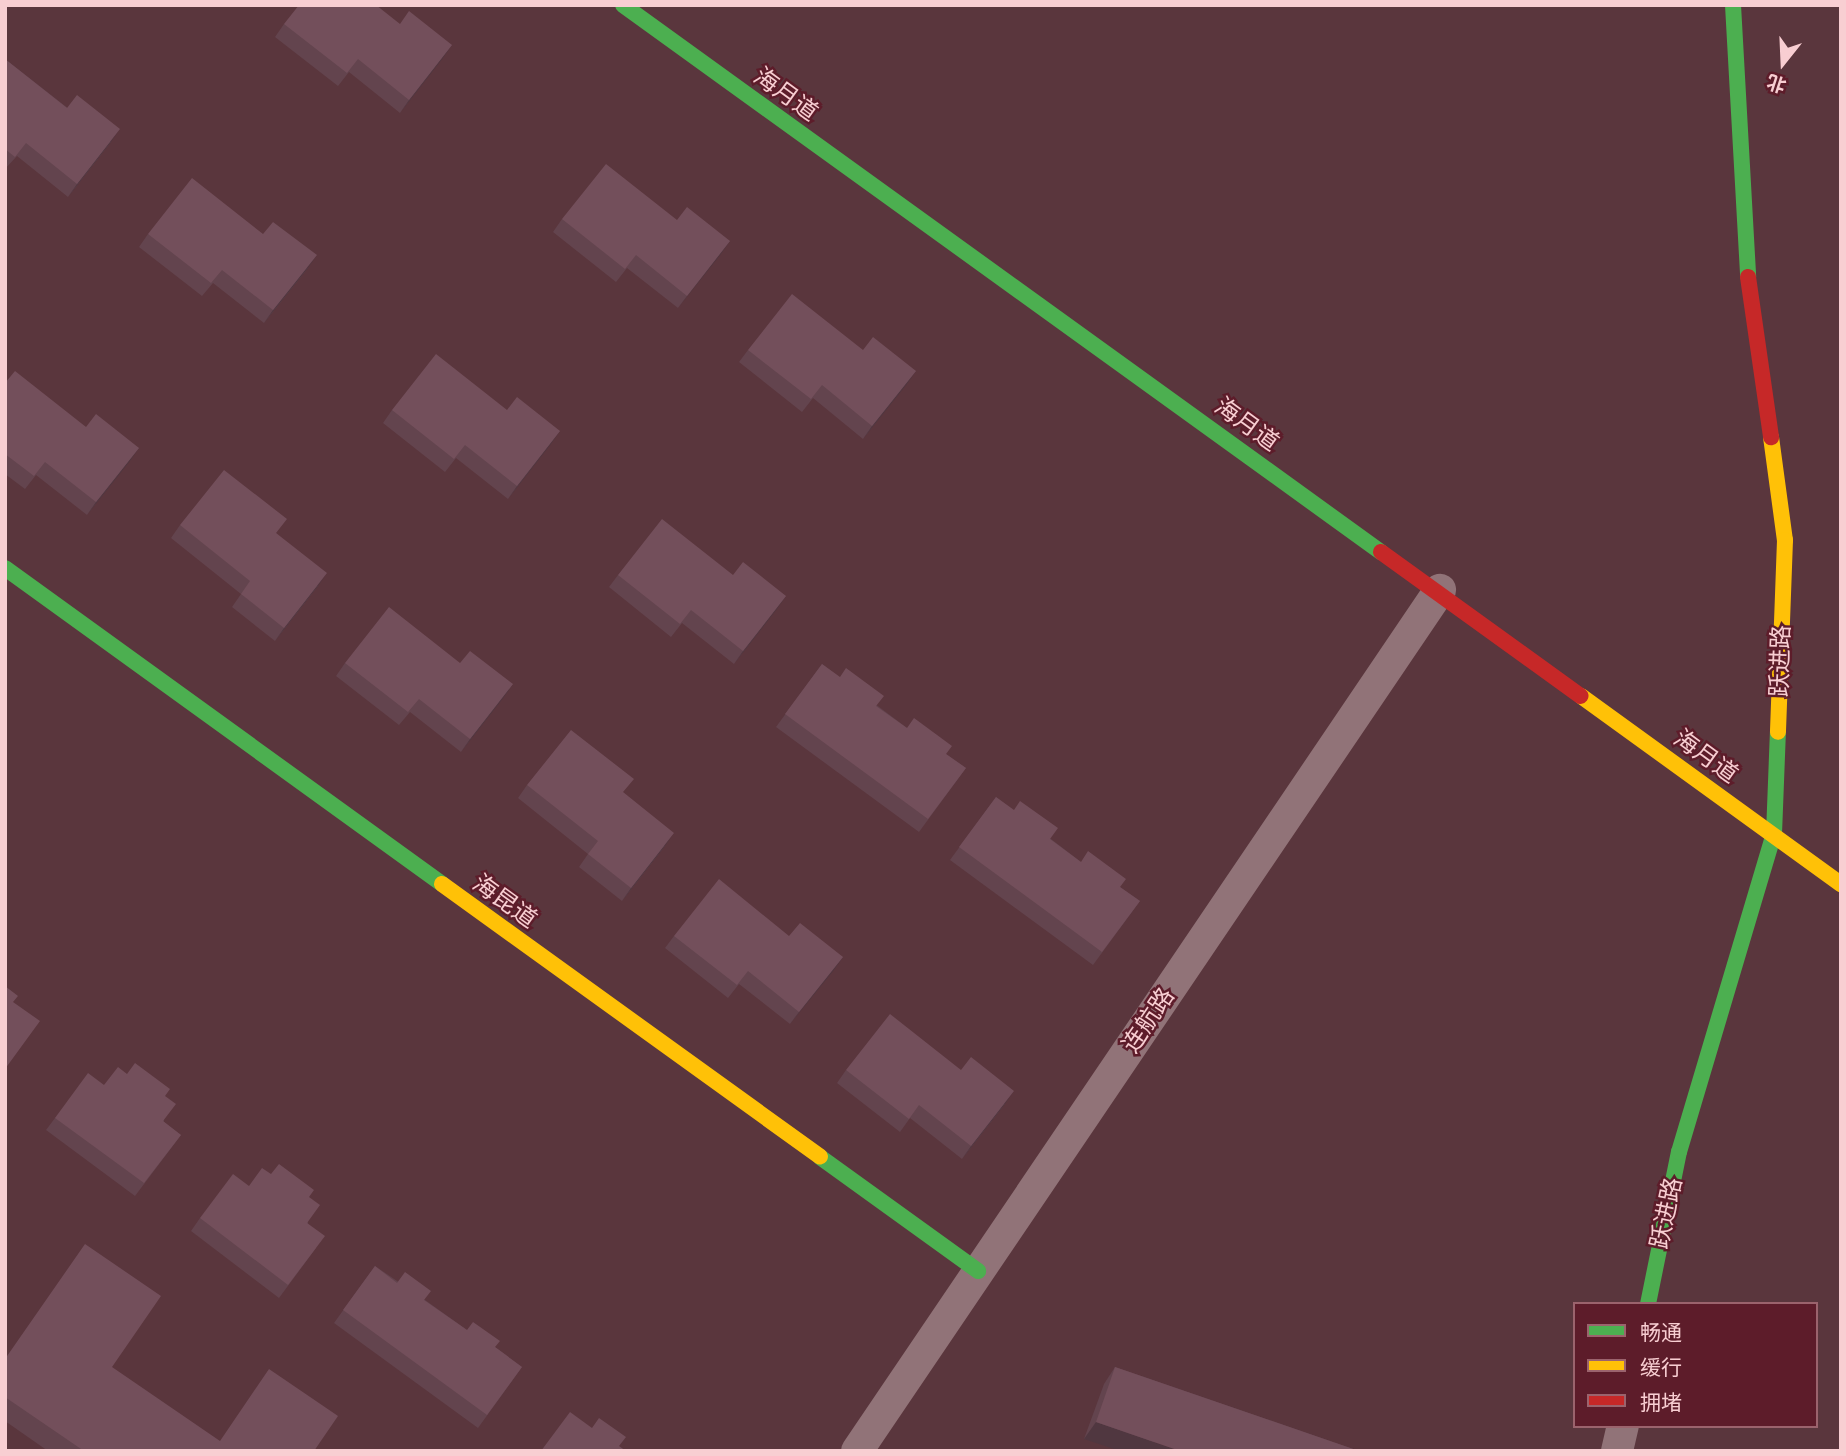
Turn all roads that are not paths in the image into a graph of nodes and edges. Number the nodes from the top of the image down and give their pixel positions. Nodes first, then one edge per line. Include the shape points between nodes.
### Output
1 (623, 5) edge
2 (1733, 5) edge
3 (5, 568) edge
4 (1440, 590) junction
5 (1774, 834) junction
6 (1841, 884) edge
7 (978, 1271) junction
8 (1648, 1302) edge
9 (1622, 1428) edge
10 (857, 1451) edge
11 (1618, 1451) edge

1 - 4 street, 海月道
2 - 5 street, 跃进路 via 1745,253 1785,540
3 - 7 street, 海昆道
4 - 5 street, 海月道
4 - 7 street, 连航路
5 - 6 street, 海月道
5 - 8 street, 跃进路 via 1679,1152
7 - 10 street, 连航路
9 - 11 street

